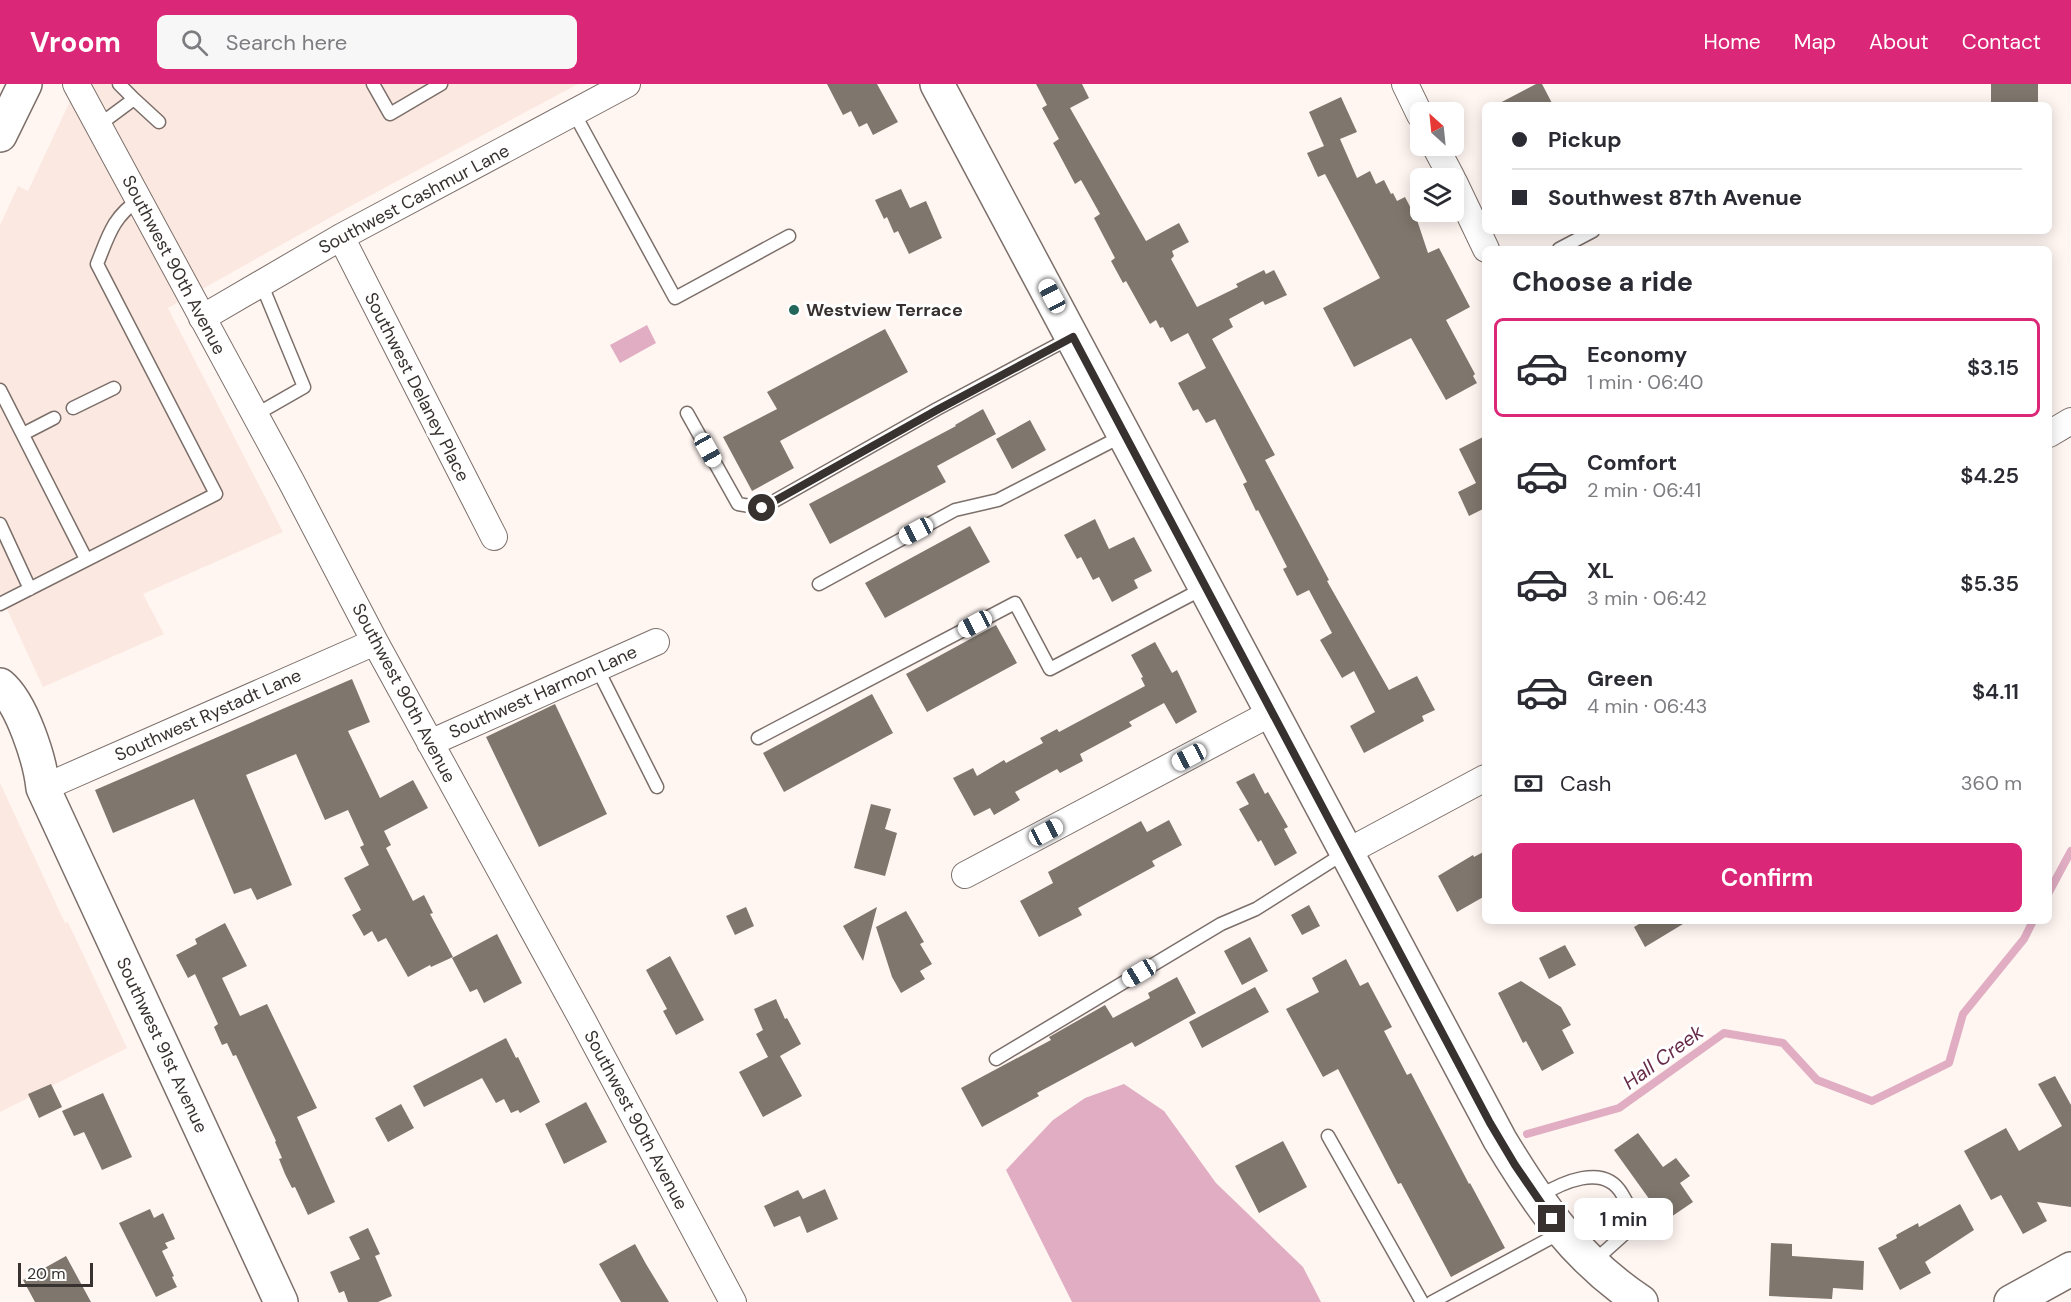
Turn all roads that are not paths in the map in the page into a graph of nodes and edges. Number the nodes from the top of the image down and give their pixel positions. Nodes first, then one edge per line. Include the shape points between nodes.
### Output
1 (25, 84) edge
2 (76, 84) edge
3 (119, 84) edge
4 (373, 84) edge
5 (441, 84) edge
6 (627, 84) edge
7 (937, 84) edge
8 (1405, 84) edge
9 (134, 99) junction
10 (1414, 102) edge
11 (574, 113) junction
12 (159, 122) dead end
13 (99, 124) junction
14 (0, 135) edge
15 (139, 200) junction
16 (1464, 203) edge
17 (1587, 234) edge
18 (789, 236) dead end
19 (341, 237) junction
20 (1485, 246) edge
21 (1565, 246) edge
22 (261, 283) junction
23 (202, 318) junction
24 (1073, 337) junction
25 (114, 387) dead end
26 (0, 390) edge
27 (73, 408) dead end
28 (687, 413) dead end
29 (255, 415) junction
30 (54, 418) dead end
31 (2071, 421) edge
32 (2052, 432) edge
33 (23, 434) junction
34 (1125, 434) junction
35 (0, 524) edge
36 (494, 537) dead end
37 (86, 559) junction
38 (819, 584) dead end
39 (1206, 587) junction
40 (30, 589) junction
41 (0, 604) edge
42 (375, 642) junction
43 (656, 642) dead end
44 (597, 668) junction
45 (0, 685) edge
46 (1273, 712) junction
47 (0, 720) edge
48 (759, 738) dead end
49 (430, 743) junction
50 (1482, 779) edge
51 (657, 787) dead end
52 (43, 788) junction
53 (1347, 852) junction
54 (965, 875) dead end
55 (996, 1059) dead end
56 (1328, 1136) dead end
57 (1537, 1198) junction
58 (1562, 1232) junction
59 (1591, 1264) junction
60 (2069, 1274) edge
61 (281, 1302) edge
62 (733, 1302) edge
63 (1422, 1302) edge
64 (1432, 1302) edge
65 (1641, 1302) edge
66 (2011, 1302) edge

1 - 14 street
2 - 13 street, Southwest 90th Avenue
3 - 9 lane
4 - 5 lane via 390,114
6 - 11 street, Southwest Cashmur Lane
7 - 24 street
8 - 10 street
9 - 12 lane
9 - 13 lane
11 - 18 lane via 675,298
11 - 19 street, Southwest Cashmur Lane
13 - 15 street, Southwest 90th Avenue
15 - 23 street, Southwest 90th Avenue
15 - 37 lane via 127,207 112,225 97,264 216,494
16 - 20 street
17 - 21 lane
19 - 22 street, Southwest Cashmur Lane
19 - 36 street, Southwest Delaney Place
22 - 23 street, Southwest Cashmur Lane
22 - 29 lane via 304,387
23 - 29 street, Southwest 90th Avenue
24 - 28 lane via 762,508 738,504
24 - 34 street
25 - 27 lane
26 - 33 lane
29 - 42 street, Southwest 90th Avenue
30 - 33 lane
31 - 32 street
33 - 37 lane
34 - 38 lane via 998,500 955,510
34 - 39 street
35 - 40 lane
37 - 40 lane
39 - 46 street
39 - 48 lane via 1050,669 1015,603
40 - 41 lane
42 - 49 street, Southwest 90th Avenue
42 - 52 street, Southwest Rystadt Lane
43 - 44 street, Southwest Harmon Lane
44 - 49 street, Southwest Harmon Lane
44 - 51 lane
45 - 52 street, Southwest 91st Avenue via 6,689 25,726 41,767
46 - 53 street
46 - 54 street
47 - 52 street, Southwest 91st Avenue via 28,773
49 - 62 street, Southwest 90th Avenue
50 - 53 street
52 - 61 street, Southwest 91st Avenue
53 - 55 lane
53 - 57 street via 1500,1140
56 - 63 lane
57 - 58 street
57 - 59 lane via 1577,1179 1603,1178 1619,1189 1632,1211 1630,1229
58 - 59 street
58 - 64 lane
59 - 65 street
60 - 66 street

